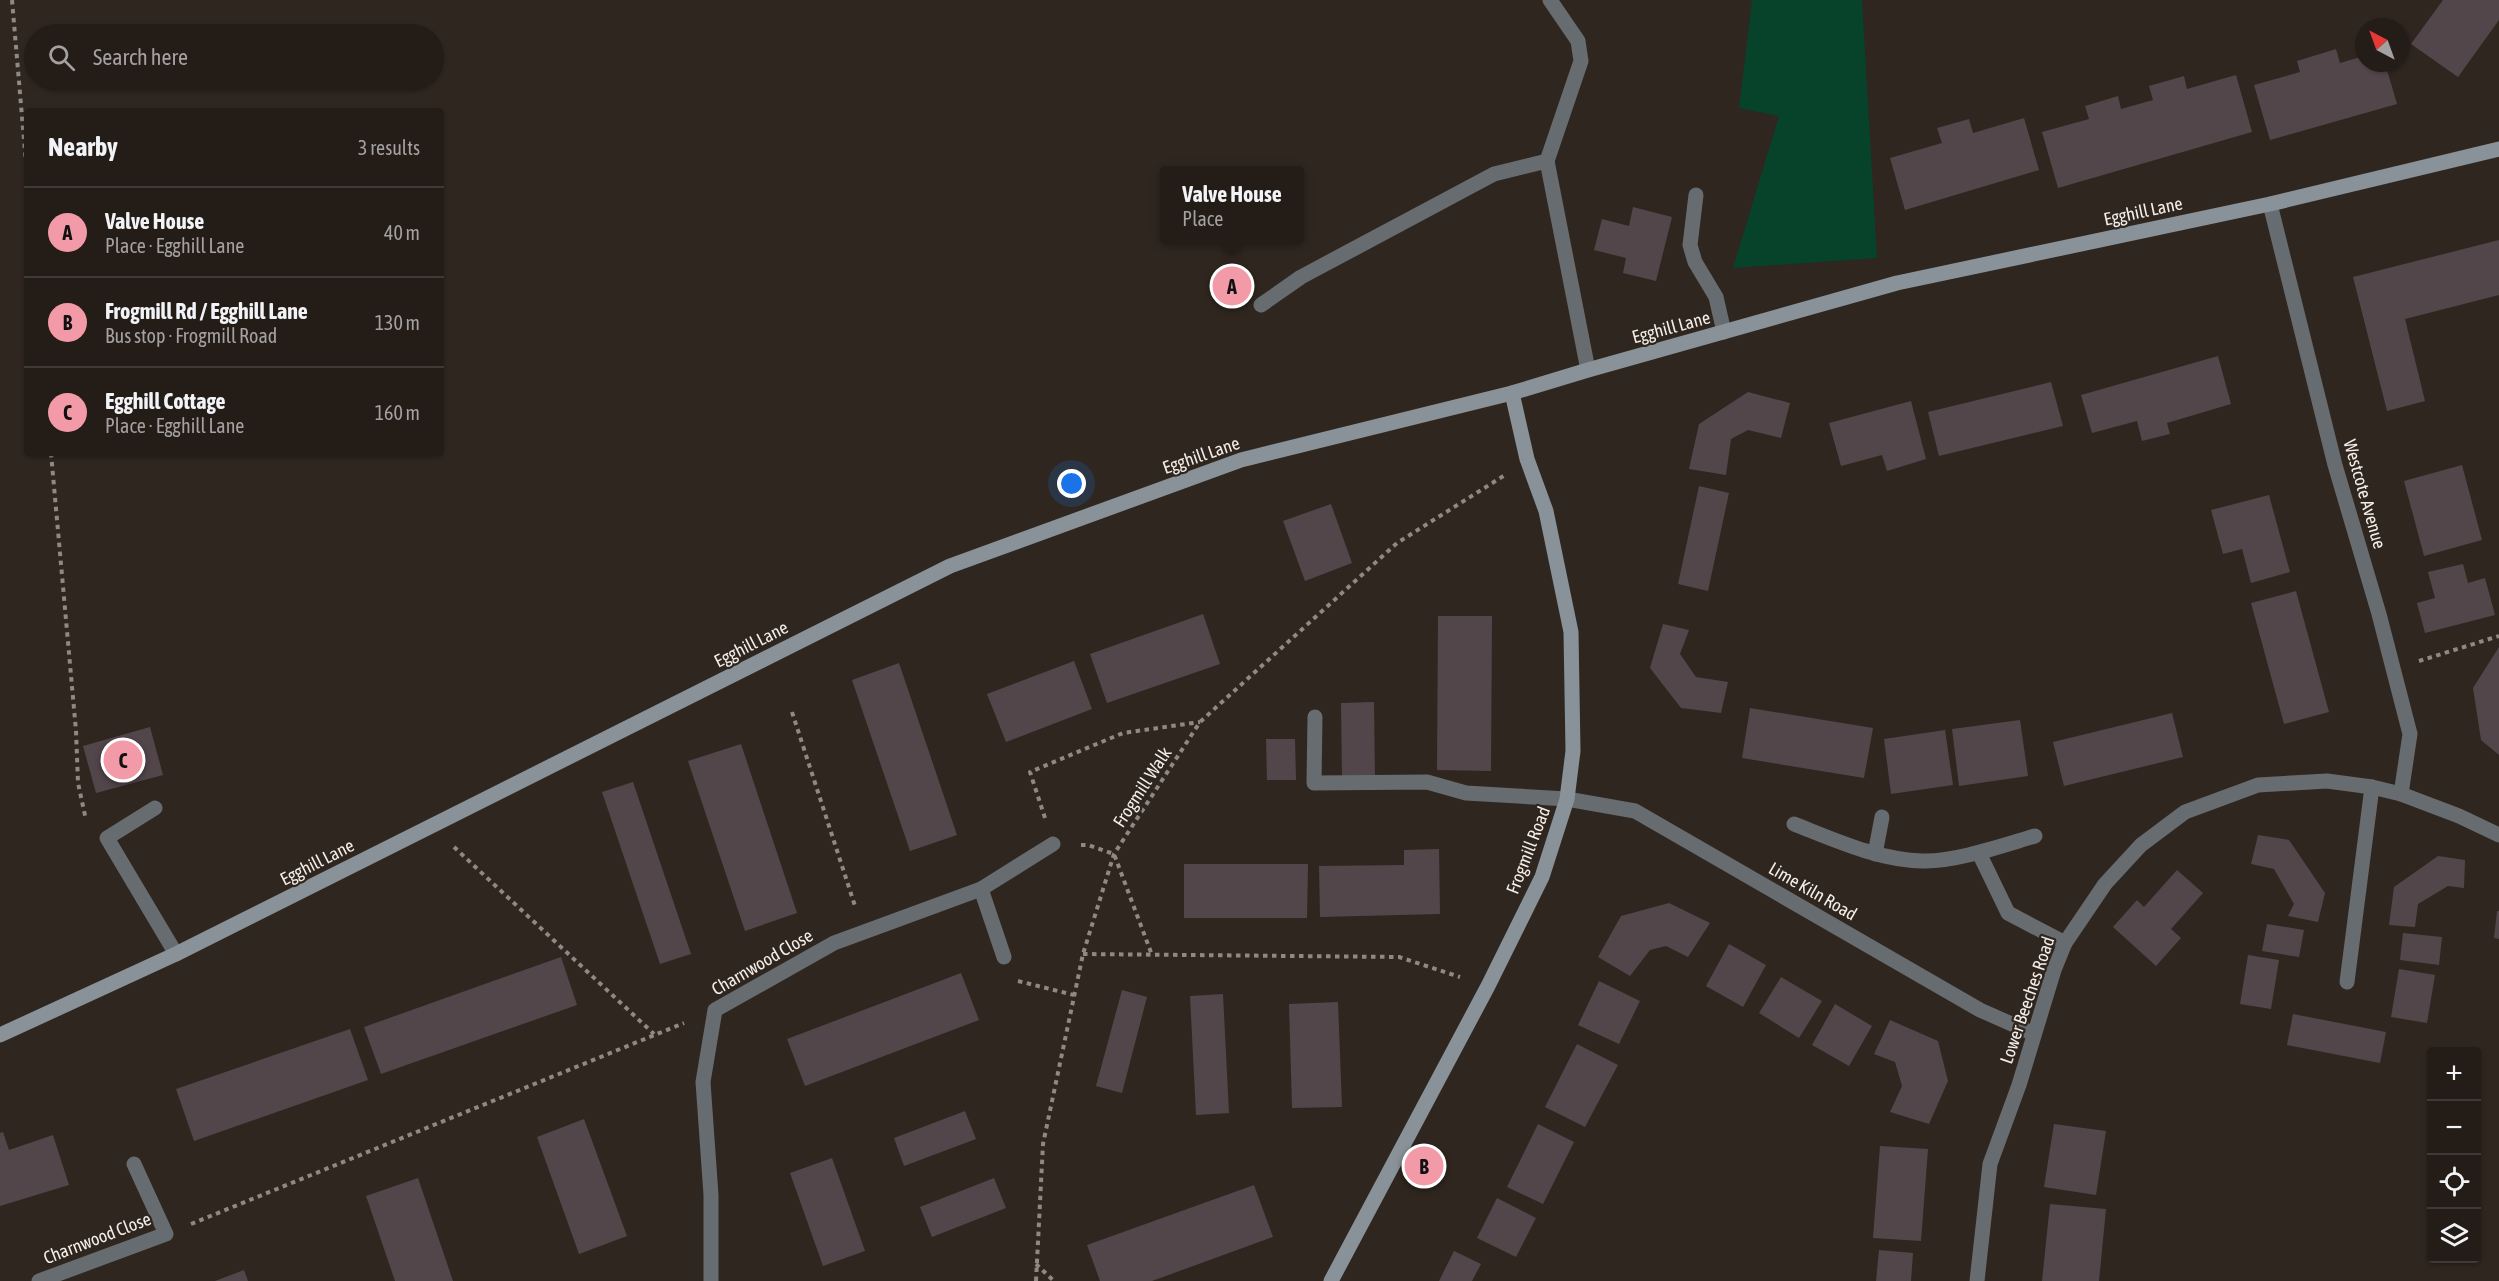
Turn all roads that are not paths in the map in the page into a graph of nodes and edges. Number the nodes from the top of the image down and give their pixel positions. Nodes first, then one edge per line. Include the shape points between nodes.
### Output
1 (1550, 0) edge
2 (2499, 148) edge
3 (1547, 161) junction
4 (1696, 195) dead end
5 (2270, 204) junction
6 (1261, 305) dead end
7 (1724, 332) junction
8 (1588, 370) junction
9 (1512, 393) junction
10 (1315, 717) dead end
11 (2372, 787) junction
12 (2401, 794) junction
13 (1567, 799) junction
14 (155, 808) dead end
15 (1882, 817) dead end
16 (1794, 824) dead end
17 (2499, 835) edge
18 (2036, 836) dead end
19 (1053, 844) road end
20 (1978, 853) junction
21 (1875, 854) junction
22 (981, 889) junction
23 (2065, 943) junction
24 (176, 954) junction
25 (1004, 957) road end
26 (2347, 982) dead end
27 (2034, 1034) junction
28 (0, 1035) edge
29 (134, 1164) dead end
30 (39, 1281) edge
31 (711, 1281) edge
32 (1331, 1281) edge
33 (1977, 1281) edge

1 - 3 street via 1578,40 1581,62
2 - 5 street, Egghill Lane
3 - 6 street via 1494,174 1301,277
3 - 8 street
4 - 7 street via 1690,245 1695,262 1716,297
5 - 7 street, Egghill Lane via 1897,283
5 - 12 street, Westcote Avenue via 2335,465 2410,734
7 - 8 street, Egghill Lane
8 - 9 street, Egghill Lane
9 - 13 street, Frogmill Road via 1527,459 1546,511 1571,632 1573,750
9 - 24 street, Egghill Lane via 1241,460 950,566
10 - 13 street, Lime Kiln Road via 1314,783 1427,782 1466,793
11 - 12 street, Lower Beeches Road
11 - 23 street, Lower Beeches Road via 2327,781 2258,785 2185,812 2141,845 2105,884
11 - 26 street
12 - 17 street, Lower Beeches Road
13 - 27 street, Lime Kiln Road via 1635,811 1980,1010
13 - 32 street, Frogmill Road via 1542,876
14 - 24 street via 107,838
15 - 21 street
16 - 21 street
18 - 20 street
19 - 22 street, Charnwood Close
20 - 21 street via 1924,861
20 - 23 street via 2008,913
22 - 25 street
22 - 31 street, Charnwood Close via 834,944 715,1010 703,1082 711,1195
23 - 27 street, Lower Beeches Road
24 - 28 street, Egghill Lane
27 - 33 street, Lower Beeches Road via 1990,1164
29 - 30 street, Charnwood Close via 166,1234

